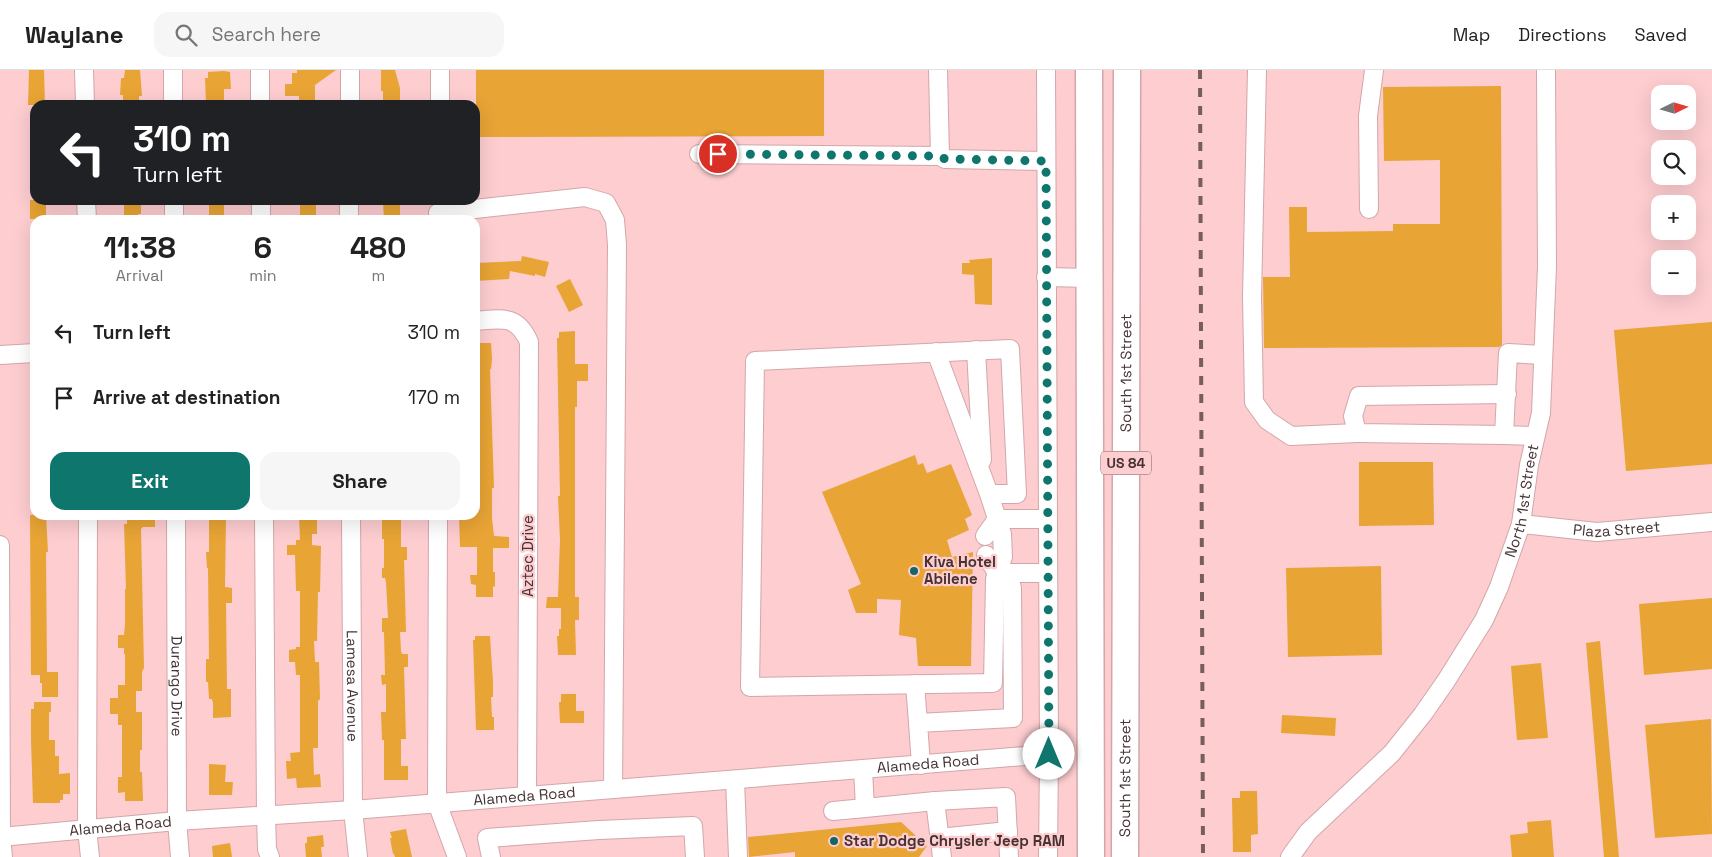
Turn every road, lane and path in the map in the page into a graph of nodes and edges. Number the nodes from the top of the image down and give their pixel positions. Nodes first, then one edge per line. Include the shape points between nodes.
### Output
1 (84, 70) edge
2 (173, 70) edge
3 (260, 70) edge
4 (350, 70) edge
5 (440, 70) edge
6 (938, 70) edge
7 (1046, 70) edge
8 (1089, 70) edge
9 (1127, 70) edge
10 (1257, 70) edge
11 (1374, 70) edge
12 (1546, 70) edge
13 (85, 100) edge
14 (173, 100) edge
15 (260, 100) edge
16 (350, 100) edge
17 (440, 100) edge
18 (699, 154) dead end
19 (940, 156) junction
20 (1046, 161) junction
21 (1369, 209) dead end
22 (439, 211) edge
23 (1126, 276) junction
24 (1046, 277) junction
25 (1090, 278) junction
26 (480, 320) edge
27 (976, 350) junction
28 (936, 352) junction
29 (30, 353) edge
30 (1543, 355) junction
31 (0, 356) edge
32 (1507, 394) junction
33 (1357, 433) junction
34 (1504, 435) junction
35 (1536, 436) junction
36 (982, 478) junction
37 (989, 494) junction
38 (996, 519) junction
39 (1047, 519) junction
40 (88, 520) edge
41 (176, 520) edge
42 (264, 520) edge
43 (350, 520) edge
44 (438, 520) edge
45 (1712, 522) edge
46 (1521, 524) junction
47 (985, 536) dead end
48 (0, 545) edge
49 (986, 555) dead end
50 (1048, 573) junction
51 (996, 580) junction
52 (915, 684) junction
53 (918, 723) junction
54 (1049, 754) junction
55 (921, 764) junction
56 (863, 769) junction
57 (735, 780) junction
58 (613, 789) junction
59 (527, 795) junction
60 (934, 801) junction
61 (437, 803) junction
62 (865, 808) junction
63 (353, 810) junction
64 (834, 811) dead end
65 (266, 815) junction
66 (177, 821) junction
67 (87, 829) junction
68 (1008, 831) junction
69 (1, 837) edge
70 (939, 838) junction
71 (3, 857) edge
72 (90, 857) edge
73 (180, 857) edge
74 (270, 857) edge
75 (358, 857) edge
76 (457, 857) edge
77 (491, 857) edge
78 (695, 857) edge
79 (738, 857) edge
80 (942, 857) edge
81 (1009, 857) edge
82 (1048, 857) edge
83 (1091, 857) edge
84 (1125, 857) edge
85 (1290, 857) edge

1 - 13 street
2 - 14 street
3 - 15 street
4 - 16 street
5 - 17 street
6 - 19 street
7 - 20 street
8 - 25 highway, US 84
9 - 23 highway, South 1st Street / US 84
10 - 33 street via 1252,297 1254,402 1267,420 1291,436
11 - 21 street via 1368,116
12 - 30 street, North 1st Street via 1547,266
18 - 19 street
19 - 20 street via 945,159
20 - 24 street
22 - 58 street via 585,197 606,203 615,220
23 - 25 highway
23 - 84 highway, South 1st Street / US 84
24 - 25 street
24 - 39 street
25 - 83 highway, US 84
26 - 59 street, Aztec Drive via 515,322 524,330 528,342
27 - 28 street
27 - 36 street
27 - 37 street via 1010,349 1017,494
28 - 36 street
28 - 52 street via 755,361 750,686
29 - 31 street
30 - 32 street via 1508,354
30 - 35 street, North 1st Street via 1541,413
32 - 33 street via 1359,396 1353,416
32 - 34 street
33 - 34 street
34 - 35 street
35 - 46 street, North 1st Street
36 - 37 street
37 - 38 street
38 - 39 street
38 - 47 street
38 - 51 street via 1002,534 1003,557
39 - 50 street
40 - 67 street
41 - 66 street, Durango Drive
42 - 65 street
43 - 63 street, Lamesa Avenue
44 - 61 street
45 - 46 street, Plaza Street via 1597,532
46 - 85 street, North 1st Street via 1484,620 1446,681 1392,753 1308,832
48 - 69 street
49 - 51 street
50 - 51 street
50 - 54 street
51 - 52 street via 993,683
51 - 53 street via 1012,587 1013,718
52 - 53 street
53 - 55 street
54 - 55 street, Alameda Road
54 - 82 street
55 - 56 street, Alameda Road
56 - 57 street, Alameda Road
56 - 62 street
57 - 58 street, Alameda Road
57 - 79 street
58 - 59 street, Alameda Road
59 - 61 street, Alameda Road
60 - 62 street
60 - 68 street via 1006,797
60 - 70 street
61 - 63 street, Alameda Road
61 - 76 street
62 - 64 street
63 - 65 street, Alameda Road
63 - 75 street, Lamesa Avenue
65 - 66 street, Alameda Road
65 - 74 street
66 - 67 street, Alameda Road
66 - 73 street, Durango Drive
67 - 69 street, Alameda Road
67 - 72 street
68 - 70 street
68 - 81 street
69 - 71 street
70 - 80 street
77 - 78 street via 487,838 693,826

